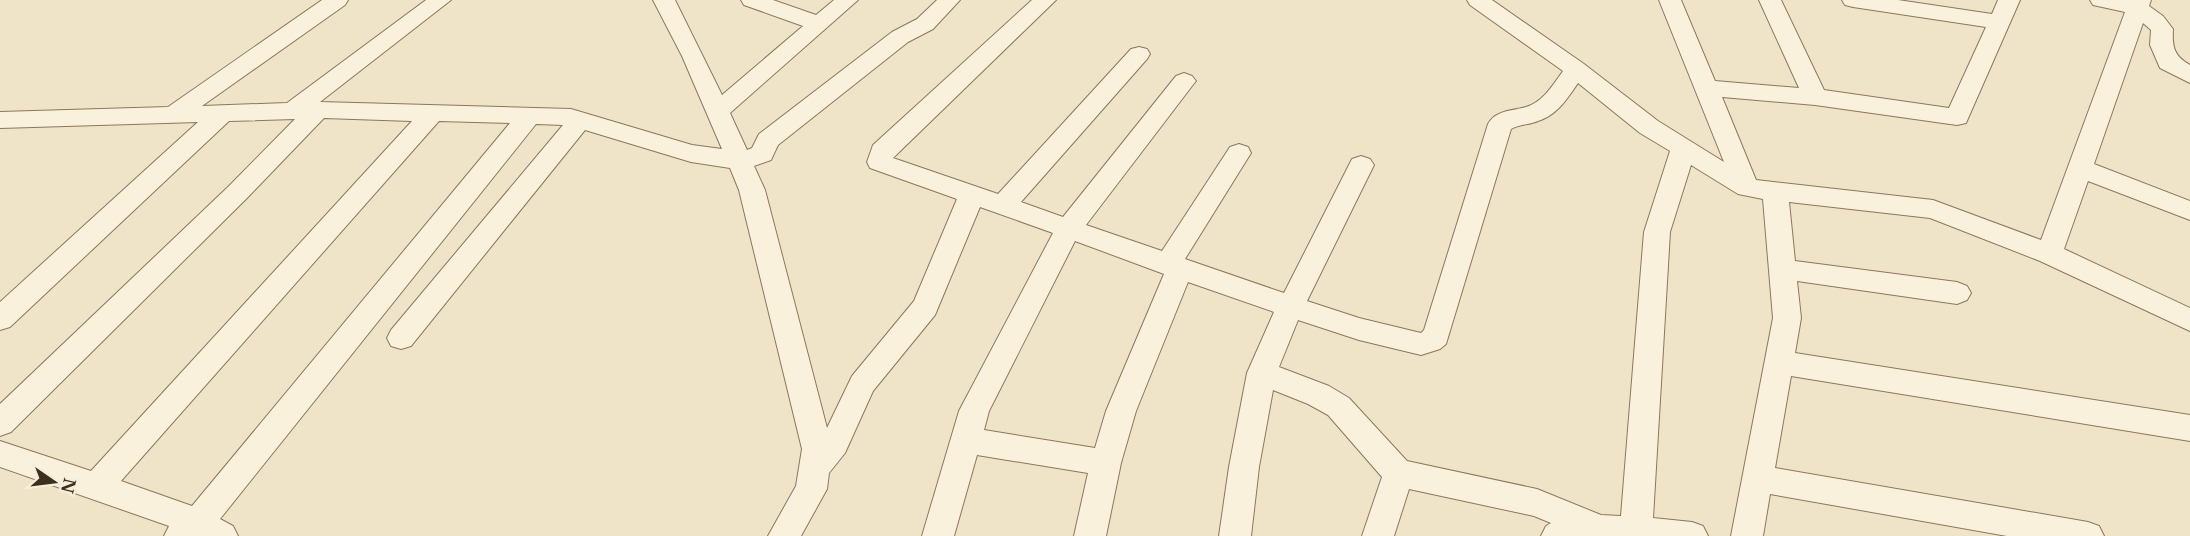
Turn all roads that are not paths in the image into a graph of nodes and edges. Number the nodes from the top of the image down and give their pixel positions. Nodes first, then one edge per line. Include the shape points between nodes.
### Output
1 (337, 0) edge
2 (440, 0) edge
3 (664, 0) edge
4 (752, 0) edge
5 (847, 0) edge
6 (949, 0) edge
7 (1045, 0) edge
8 (1478, 0) edge
9 (1670, 0) edge
10 (1770, 0) edge
11 (1853, 0) edge
12 (2008, 0) edge
13 (2101, 0) edge
14 (2139, 4) edge
15 (1999, 22) junction
16 (820, 24) junction
17 (1139, 54) dead end
18 (1576, 69) junction
19 (2190, 75) edge
20 (1184, 81) dead end
21 (1706, 88) junction
22 (1815, 97) junction
23 (306, 110) junction
24 (718, 111) junction
25 (224, 112) junction
26 (433, 112) junction
27 (174, 114) junction
28 (529, 116) junction
29 (0, 120) edge
30 (580, 120) junction
31 (1683, 149) junction
32 (1239, 153) dead end
33 (751, 158) junction
34 (1361, 165) dead end
35 (2081, 169) junction
36 (1747, 188) junction
37 (1775, 191) junction
38 (972, 195) junction
39 (1002, 206) junction
40 (2190, 211) edge
41 (1068, 230) junction
42 (2049, 254) junction
43 (1173, 267) junction
44 (1782, 269) junction
45 (1957, 292) dead end
46 (1291, 307) junction
47 (0, 319) edge
48 (2190, 320) edge
49 (401, 338) dead end
50 (1779, 362) junction
51 (1262, 373) junction
52 (0, 423) edge
53 (2190, 428) edge
54 (965, 440) junction
55 (0, 454) edge
56 (1106, 463) junction
57 (815, 467) junction
58 (1399, 473) junction
59 (1757, 478) junction
60 (96, 487) junction
61 (1599, 529) junction
62 (200, 532) edge
63 (1636, 532) junction
64 (784, 536) edge
65 (938, 536) edge
66 (1090, 536) edge
67 (1235, 536) edge
68 (1378, 536) edge
69 (1557, 536) edge
70 (1692, 536) edge
71 (1747, 536) edge
72 (2088, 536) edge

1 - 27 street
2 - 23 street
3 - 24 street
4 - 16 street
5 - 16 street
6 - 33 street via 925,24 900,37 768,140
7 - 38 street via 882,151 879,162
8 - 18 street
9 - 21 street
10 - 22 street
11 - 15 street
12 - 15 street
13 - 14 street
14 - 19 street via 2162,29 2161,45 2168,63
14 - 35 street
15 - 22 street via 1957,117
16 - 24 street
17 - 39 street
18 - 31 street
18 - 46 street via 1554,101 1532,115 1517,116 1500,124 1436,336 1421,344
20 - 41 street
21 - 22 street
21 - 36 street
23 - 25 street
23 - 26 street
23 - 52 street via 238,192
24 - 33 street
25 - 27 street
25 - 47 street
26 - 28 street
26 - 60 street
27 - 29 street
28 - 30 street
28 - 62 street
30 - 33 street via 692,153
30 - 49 street
31 - 36 street
31 - 63 street via 1657,232
32 - 43 street
33 - 57 street via 752,189 817,449
34 - 46 street
35 - 40 street
35 - 42 street
36 - 37 street
37 - 42 street via 1933,208
37 - 44 street
38 - 39 street
38 - 57 street via 926,307 862,384 834,444
39 - 41 street
41 - 43 street
41 - 54 street via 974,411
42 - 48 street
43 - 46 street
43 - 56 street
44 - 45 street
44 - 50 street via 1787,318
46 - 51 street
50 - 53 street
50 - 59 street
51 - 58 street via 1345,411 1387,464
51 - 67 street
54 - 56 street
54 - 65 street
55 - 60 street
56 - 66 street
57 - 64 street via 811,489
58 - 61 street via 1537,503
58 - 68 street
59 - 71 street
59 - 72 street
60 - 62 street via 179,515
61 - 63 street
61 - 69 street via 1563,531
63 - 70 street

